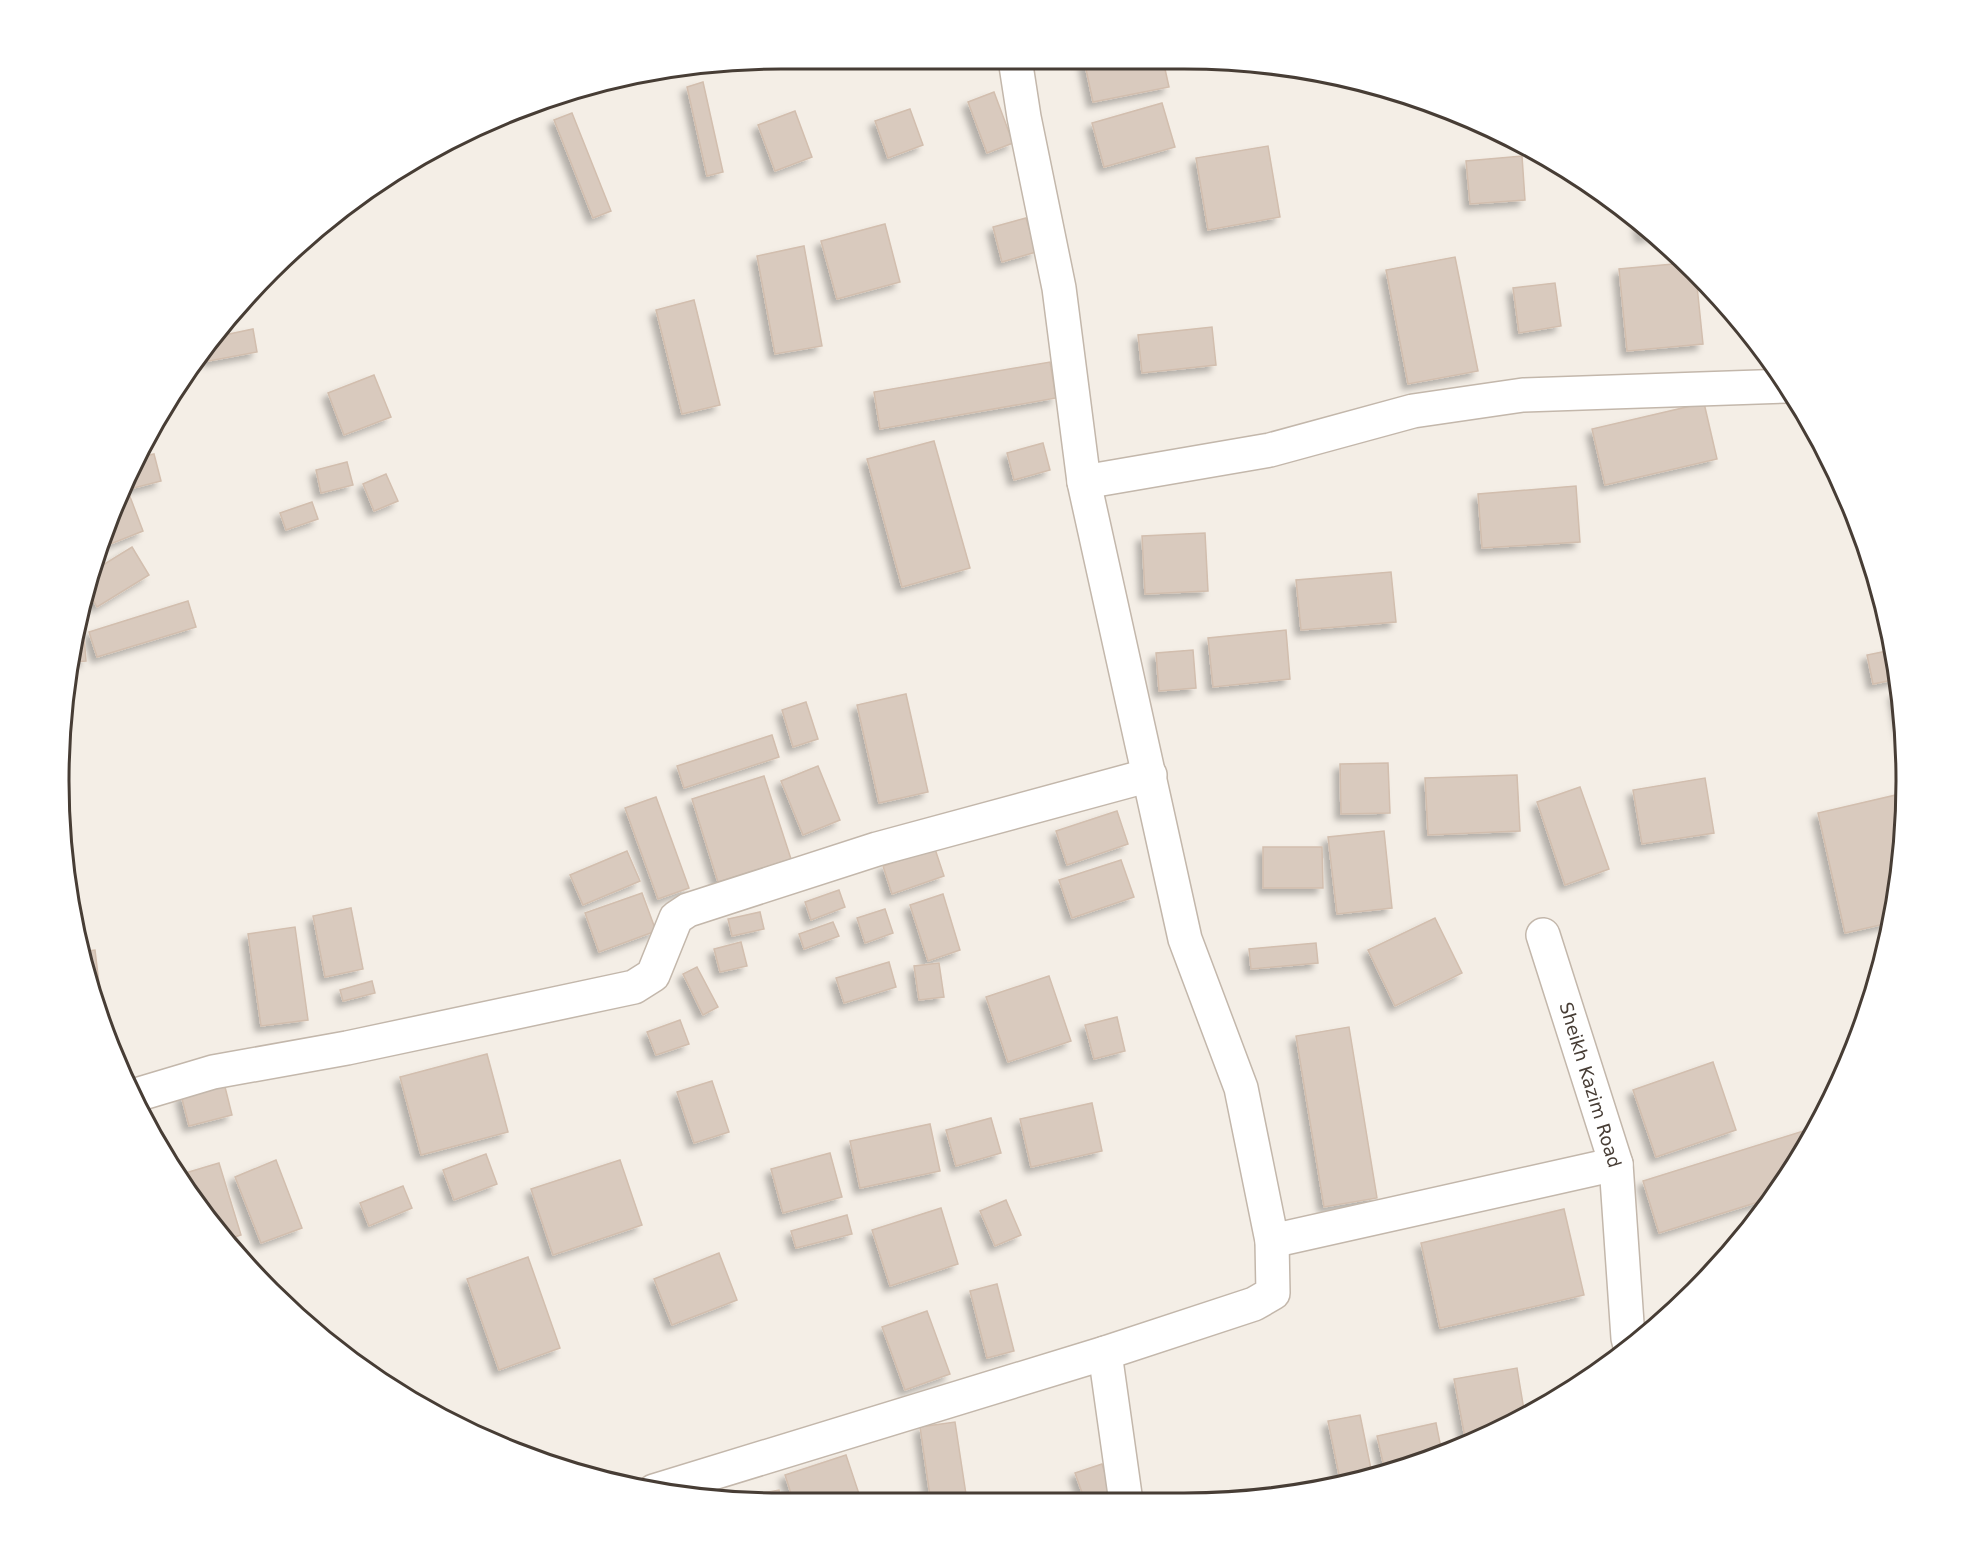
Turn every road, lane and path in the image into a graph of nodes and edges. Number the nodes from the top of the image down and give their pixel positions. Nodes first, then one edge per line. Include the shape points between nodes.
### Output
1 (1017, 69) edge
2 (1777, 386) edge
3 (1084, 482) junction
4 (1150, 775) junction
5 (1543, 935) dead end
6 (141, 1094) edge
7 (1616, 1164) junction
8 (1272, 1241) junction
9 (1628, 1337) edge
10 (1105, 1353) junction
11 (675, 1485) edge
12 (1125, 1493) edge

1 - 3 street via 1059,288
2 - 3 street via 1523,395 1413,411 1270,450
3 - 4 street
4 - 6 street via 877,849 688,910 676,918 653,975 634,987 213,1072
4 - 8 street via 1185,939 1241,1088
5 - 7 street, Sheikh Kazim Road
7 - 8 street
7 - 9 street, Sheikh Kazim Road
8 - 10 street via 1273,1293 1264,1300
10 - 11 street
10 - 12 street

